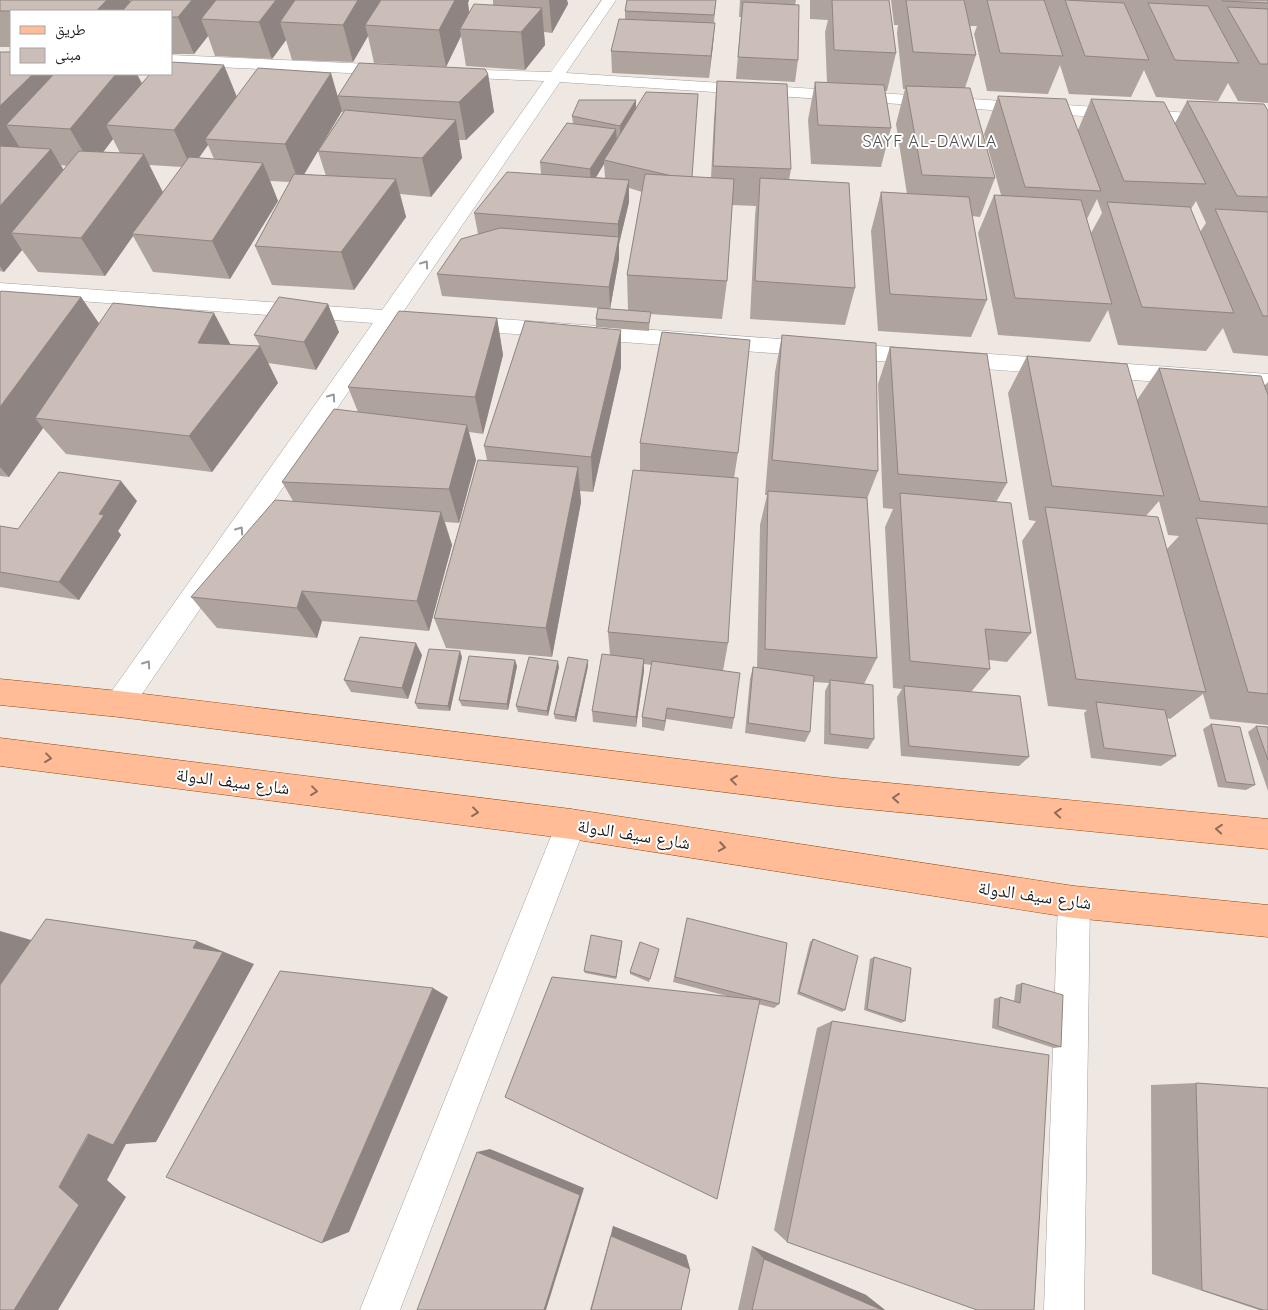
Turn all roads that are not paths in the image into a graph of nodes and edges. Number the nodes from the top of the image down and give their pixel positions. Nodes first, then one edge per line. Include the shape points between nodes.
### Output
1 (609, 0) edge
2 (172, 60) edge
3 (408, 70) edge
4 (437, 72) edge
5 (556, 77) junction
6 (1268, 123) edge
7 (0, 289) edge
8 (389, 316) junction
9 (1268, 382) edge
10 (0, 692) edge
11 (119, 704) junction
12 (0, 752) edge
13 (571, 824) junction
14 (1268, 834) edge
15 (1074, 902) junction
16 (1268, 921) edge
17 (380, 1310) edge
18 (1064, 1310) edge

1 - 5 street
2 - 3 street
4 - 5 street
5 - 6 street
8 -> 5 street
7 - 8 street
8 - 9 street
11 -> 8 street
10 - 11 main road
14 -> 11 main road via 836,792
12 -> 13 main road, شارع سيف الدولة
13 -> 15 main road, شارع سيف الدولة
13 - 17 street
15 - 16 main road, شارع سيف الدولة
15 - 18 street

